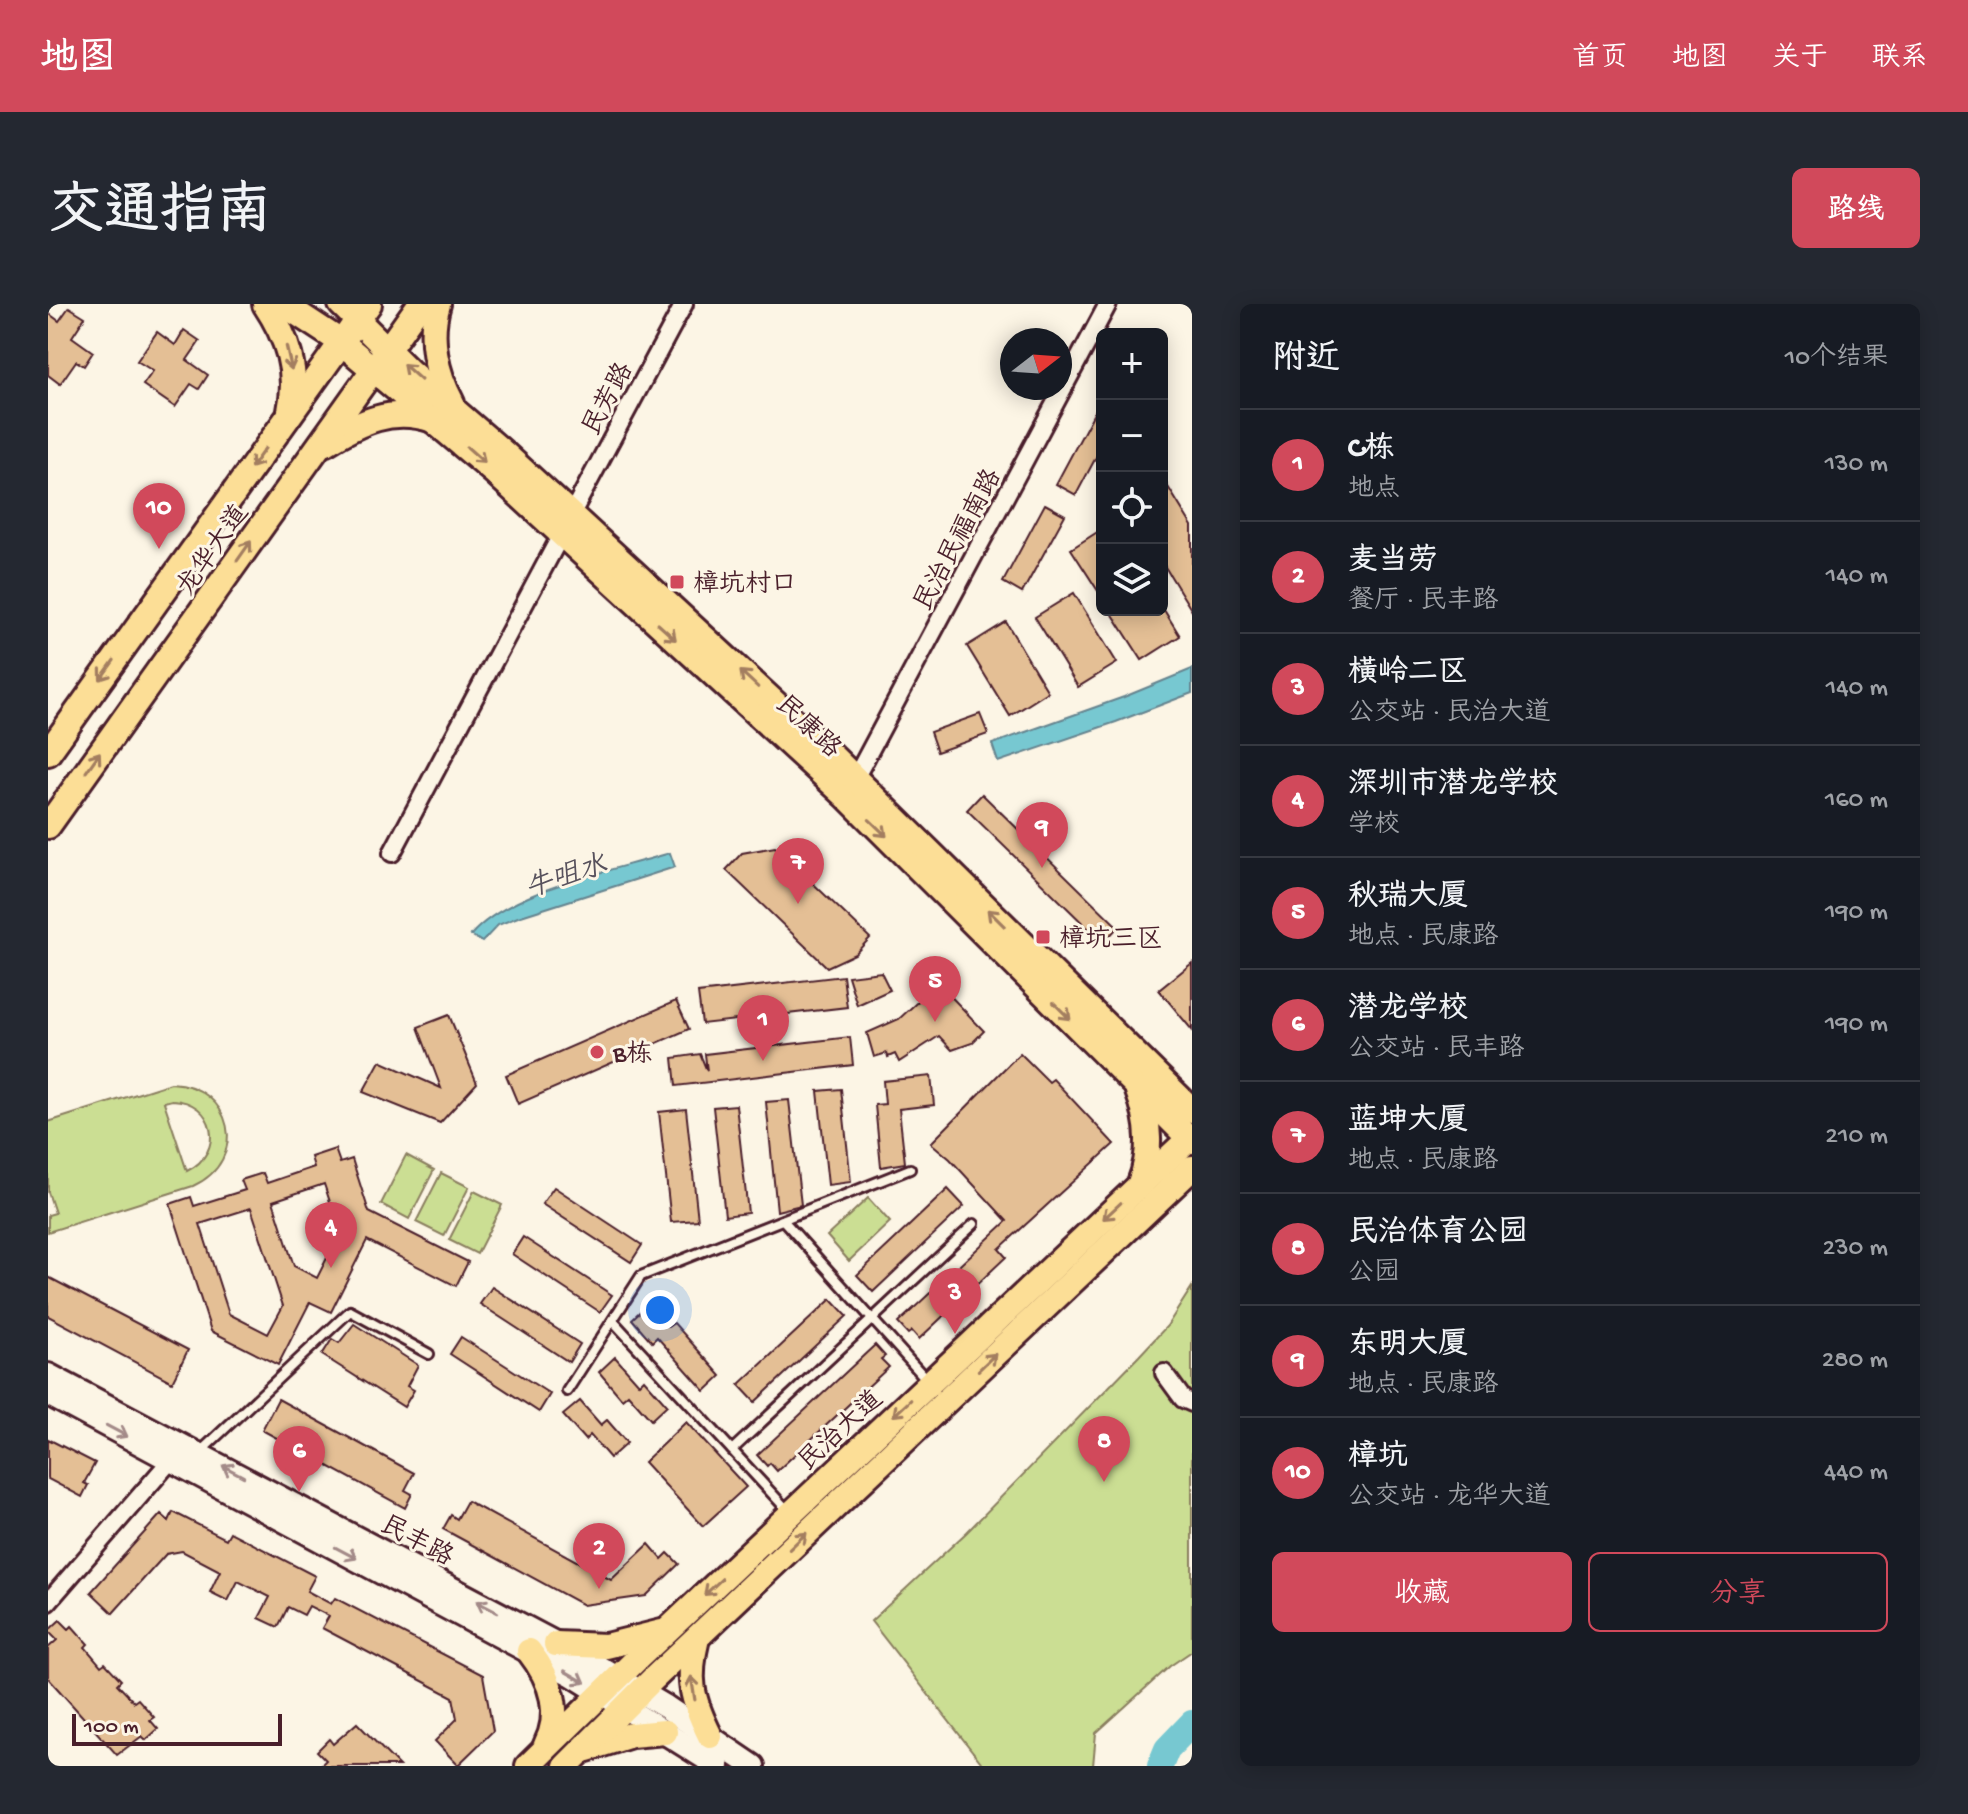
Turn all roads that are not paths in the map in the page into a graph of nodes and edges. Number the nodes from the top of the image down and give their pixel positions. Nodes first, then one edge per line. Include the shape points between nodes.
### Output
1 (265, 304) edge
2 (283, 304) edge
3 (420, 304) edge
4 (438, 304) edge
5 (684, 304) edge
6 (1108, 304) edge
7 (356, 309) edge
8 (341, 342) junction
9 (381, 359) junction
10 (288, 416) junction
11 (447, 417) junction
12 (317, 449) junction
13 (566, 525) junction
14 (48, 753) edge
15 (850, 787) junction
16 (48, 826) edge
17 (392, 853) dead end
18 (1161, 1080) junction
19 (1135, 1085) junction
20 (1192, 1089) edge
21 (1192, 1110) edge
22 (1191, 1138) edge
23 (1192, 1168) edge
24 (910, 1169) dead end
25 (1192, 1190) edge
26 (1146, 1194) junction
27 (783, 1220) junction
28 (974, 1224) dead end
29 (873, 1319) junction
30 (613, 1321) junction
31 (429, 1354) dead end
32 (1164, 1373) dead end
33 (48, 1375) edge
34 (930, 1382) junction
35 (567, 1391) dead end
36 (48, 1394) edge
37 (1192, 1403) edge
38 (732, 1450) junction
39 (198, 1453) junction
40 (171, 1460) junction
41 (791, 1514) junction
42 (48, 1602) edge
43 (671, 1627) junction
44 (697, 1638) junction
45 (556, 1644) junction
46 (529, 1651) junction
47 (610, 1685) junction
48 (633, 1699) junction
49 (665, 1732) junction
50 (710, 1736) junction
51 (535, 1759) edge
52 (573, 1759) edge
53 (718, 1766) edge
54 (753, 1766) edge

1 -> 10 main road via 292,362
2 - 8 main road
3 - 9 main road, 龙华大道
4 - 11 main road via 433,319 435,354
5 - 13 street, 民芳路
6 - 15 street, 民治民福南路
7 - 8 main road, 龙华大道
7 - 9 main road
8 - 9 main road
8 - 10 main road, 龙华大道
9 - 11 main road, 民康路
9 - 12 main road, 龙华大道
10 -> 14 main road, 龙华大道
11 - 12 main road via 387,414
11 - 13 main road, 民康路
16 -> 12 main road, 龙华大道
13 - 15 main road, 民康路
13 - 17 street, 民芳路
18 -> 15 main road, 民康路
15 -> 19 main road, 民康路
18 - 20 main road
18 - 21 main road, 民康路
19 - 22 main road, 民康路
19 - 26 main road via 1149,1138
22 - 26 main road, 民治大道
23 - 26 main road, 民治大道
24 - 27 lane
25 - 26 main road
26 -> 34 main road, 民治大道
44 -> 26 main road, 民治大道
27 - 29 lane
27 - 30 lane via 641,1276
28 - 29 lane
29 - 34 lane
29 - 38 lane
30 - 35 lane
30 - 38 lane
31 - 39 lane via 350,1311
32 - 37 street
33 - 39 main road, 民丰路
34 -> 41 main road, 民治大道
36 -> 40 main road, 民丰路
38 - 41 lane
45 -> 39 main road, 民丰路
40 - 42 street
40 -> 46 main road, 民丰路
41 -> 43 main road, 民治大道
43 - 45 main road via 606,1646
43 - 47 main road, 民治大道
44 - 48 main road, 民治大道
50 -> 44 main road via 691,1689
45 - 47 main road, 民丰路
46 -> 47 main road, 民丰路
46 - 51 main road via 547,1681 555,1715 553,1730
47 - 48 main road, 民丰路
47 - 51 main road, 民治大道
48 - 49 main road, 民丰路
48 - 50 main road, 民丰路
48 - 52 main road, 民治大道
49 - 52 main road via 631,1735
49 - 53 main road, 民丰路
50 - 54 main road, 民丰路

